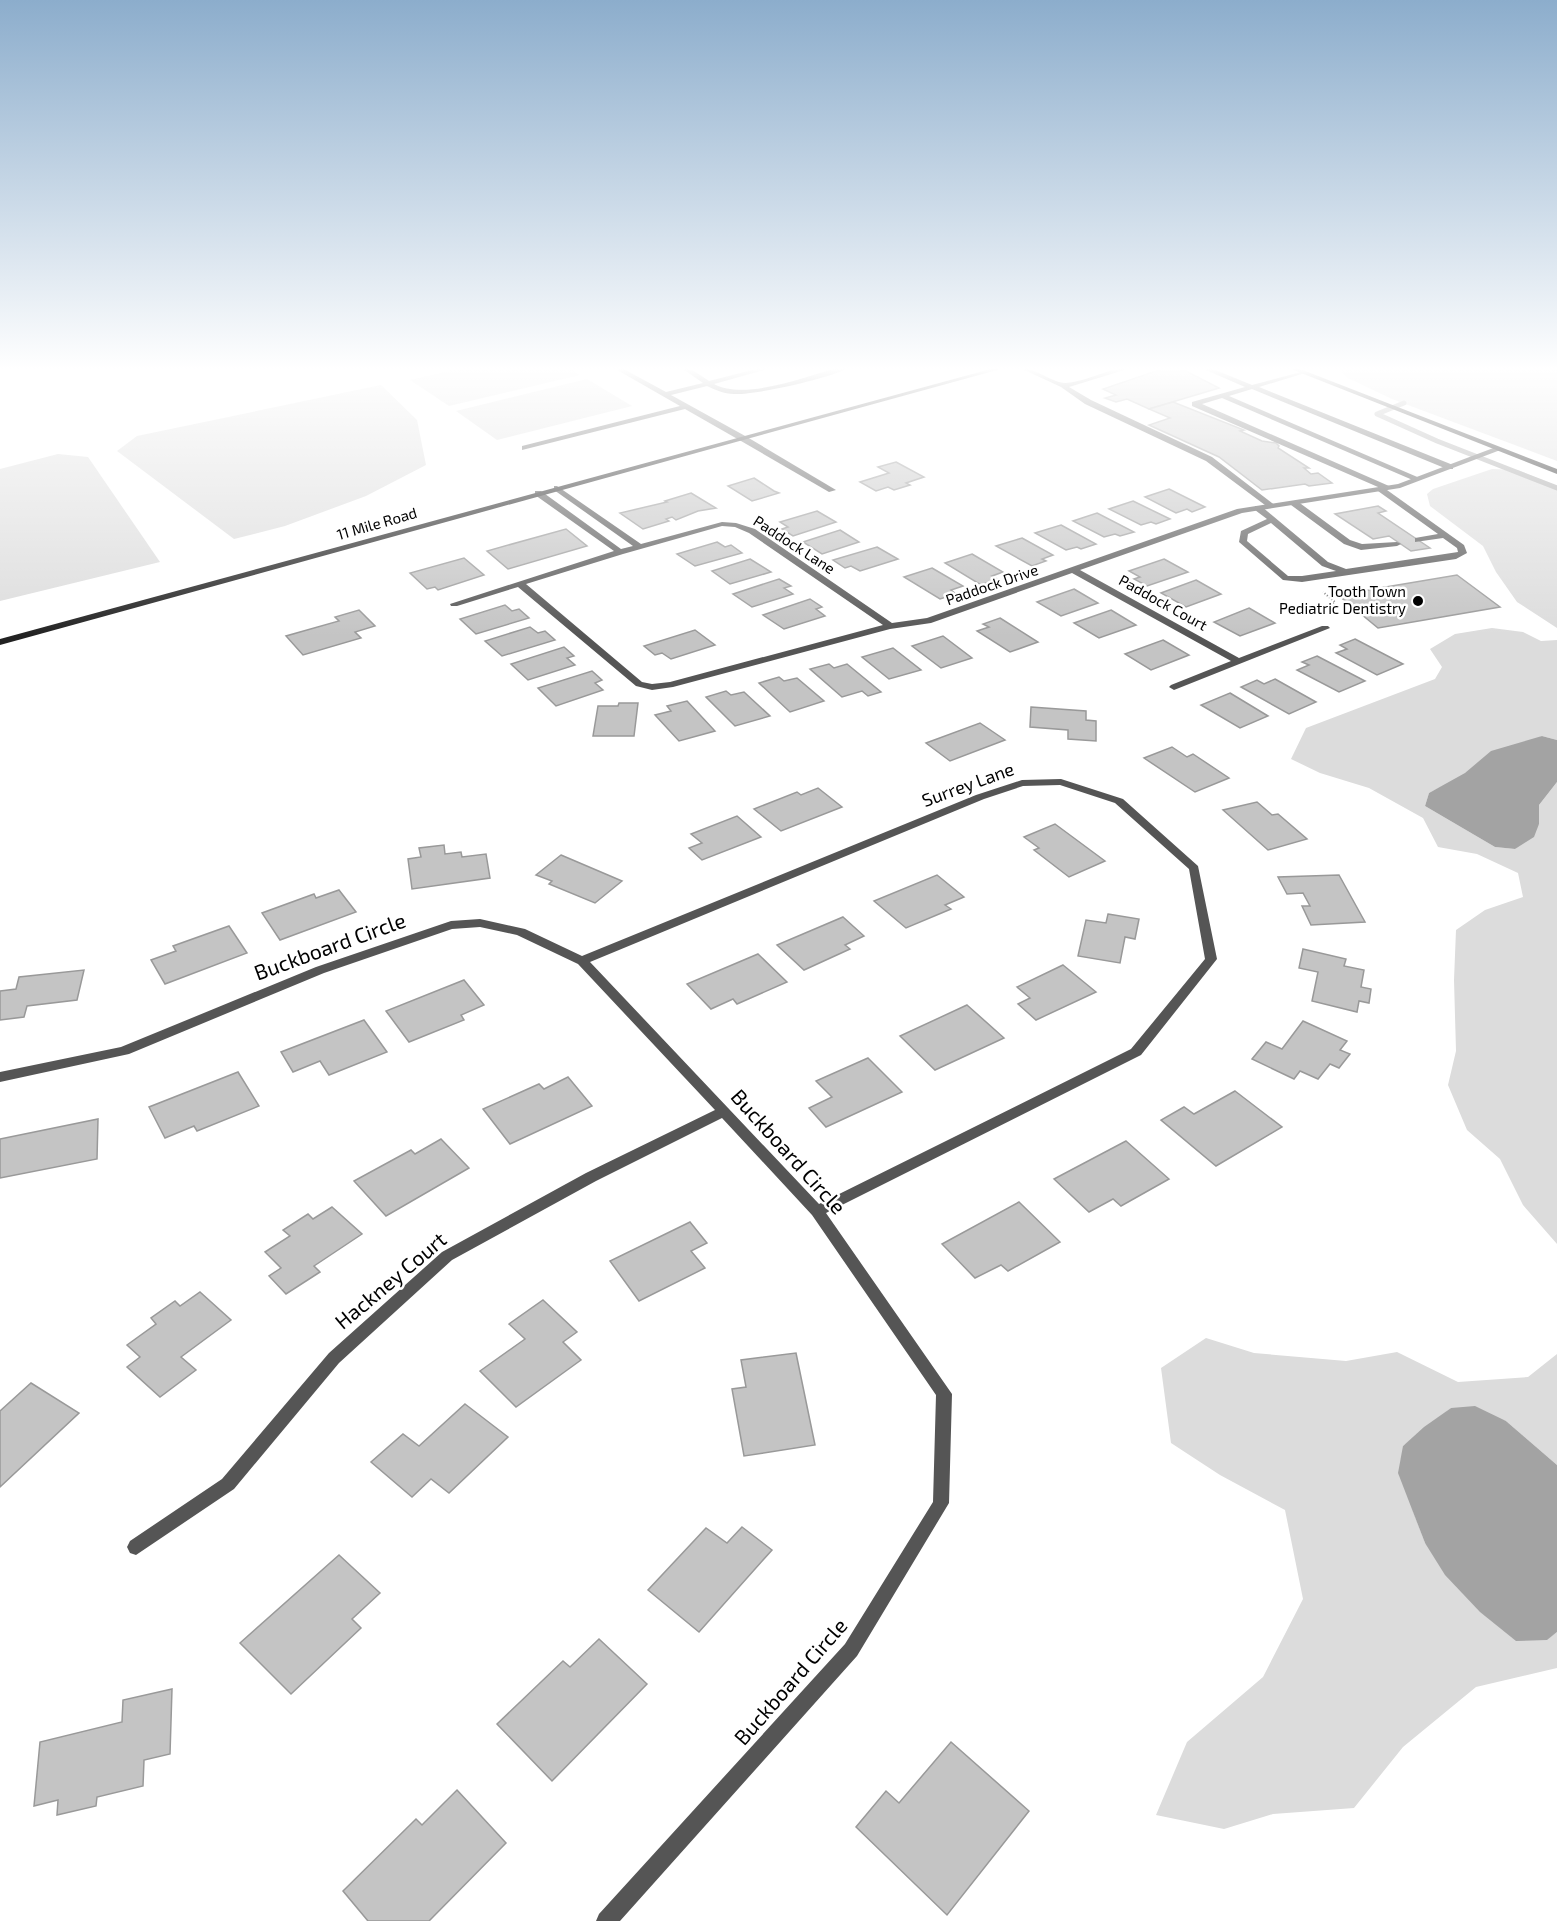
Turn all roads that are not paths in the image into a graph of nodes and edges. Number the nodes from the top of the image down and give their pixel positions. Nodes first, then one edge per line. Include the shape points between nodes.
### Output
1 (677, 457) edge
2 (774, 457) edge
3 (1204, 457) edge
4 (1313, 457) edge
5 (1367, 457) edge
6 (1424, 457) edge
7 (1478, 457) edge
8 (1518, 457) edge
9 (1450, 467) junction
10 (1557, 472) edge
11 (1418, 478) junction
12 (557, 488) junction
13 (1384, 488) junction
14 (832, 490) dead end
15 (538, 493) junction
16 (1294, 502) junction
17 (1272, 506) junction
18 (1258, 508) junction
19 (1272, 519) junction
20 (1446, 535) junction
21 (1418, 540) dead end
22 (1397, 544) dead end
23 (639, 546) junction
24 (620, 552) junction
25 (1073, 570) junction
26 (1345, 572) junction
27 (519, 583) junction
28 (454, 604) dead end
29 (890, 626) junction
30 (1325, 628) road end
31 (0, 642) edge
32 (1239, 662) junction
33 (1174, 687) dead end
34 (582, 961) junction
35 (0, 1077) edge
36 (723, 1112) junction
37 (818, 1211) junction
38 (136, 1547) dead end
39 (606, 1921) edge

1 - 12 street, 11 Mile Road
2 - 14 street
3 - 17 street
4 - 13 street
5 - 11 street
6 - 9 street
7 - 9 street, Paddock Drive
8 - 10 street
9 - 11 street, Paddock Drive
11 - 13 street, Paddock Drive
12 - 15 street, 11 Mile Road
12 - 23 street
13 - 16 street, Paddock Drive
13 - 20 street
15 - 24 street
15 - 31 street, 11 Mile Road
16 - 17 street, Paddock Drive
16 - 22 street via 1347,542 1361,547
17 - 18 street, Paddock Drive
18 - 19 street
18 - 25 street, Paddock Drive
19 - 26 street via 1325,564
19 - 26 street via 1244,532 1243,542 1286,578 1307,579
20 - 21 street
20 - 26 street via 1461,547 1462,553
23 - 24 street, Paddock Lane
23 - 29 street, Paddock Lane via 722,524 736,525 752,531
24 - 27 street, Paddock Lane
25 - 29 street, Paddock Drive via 928,621
25 - 32 street, Paddock Court
27 - 28 street, Paddock Lane
27 - 29 street, Paddock Drive via 639,684 652,687
30 - 32 street
32 - 33 street
34 - 35 street, Buckboard Circle via 521,932 480,923 450,925 320,970 124,1050
34 - 36 street, Buckboard Circle
34 - 37 street, Surrey Lane via 1022,783 1061,782 1119,801 1194,868 1211,959 1136,1052
36 - 37 street, Buckboard Circle
36 - 38 street, Hackney Court via 591,1177 447,1256 334,1358 228,1484
37 - 39 street, Buckboard Circle via 944,1394 941,1503 851,1650

